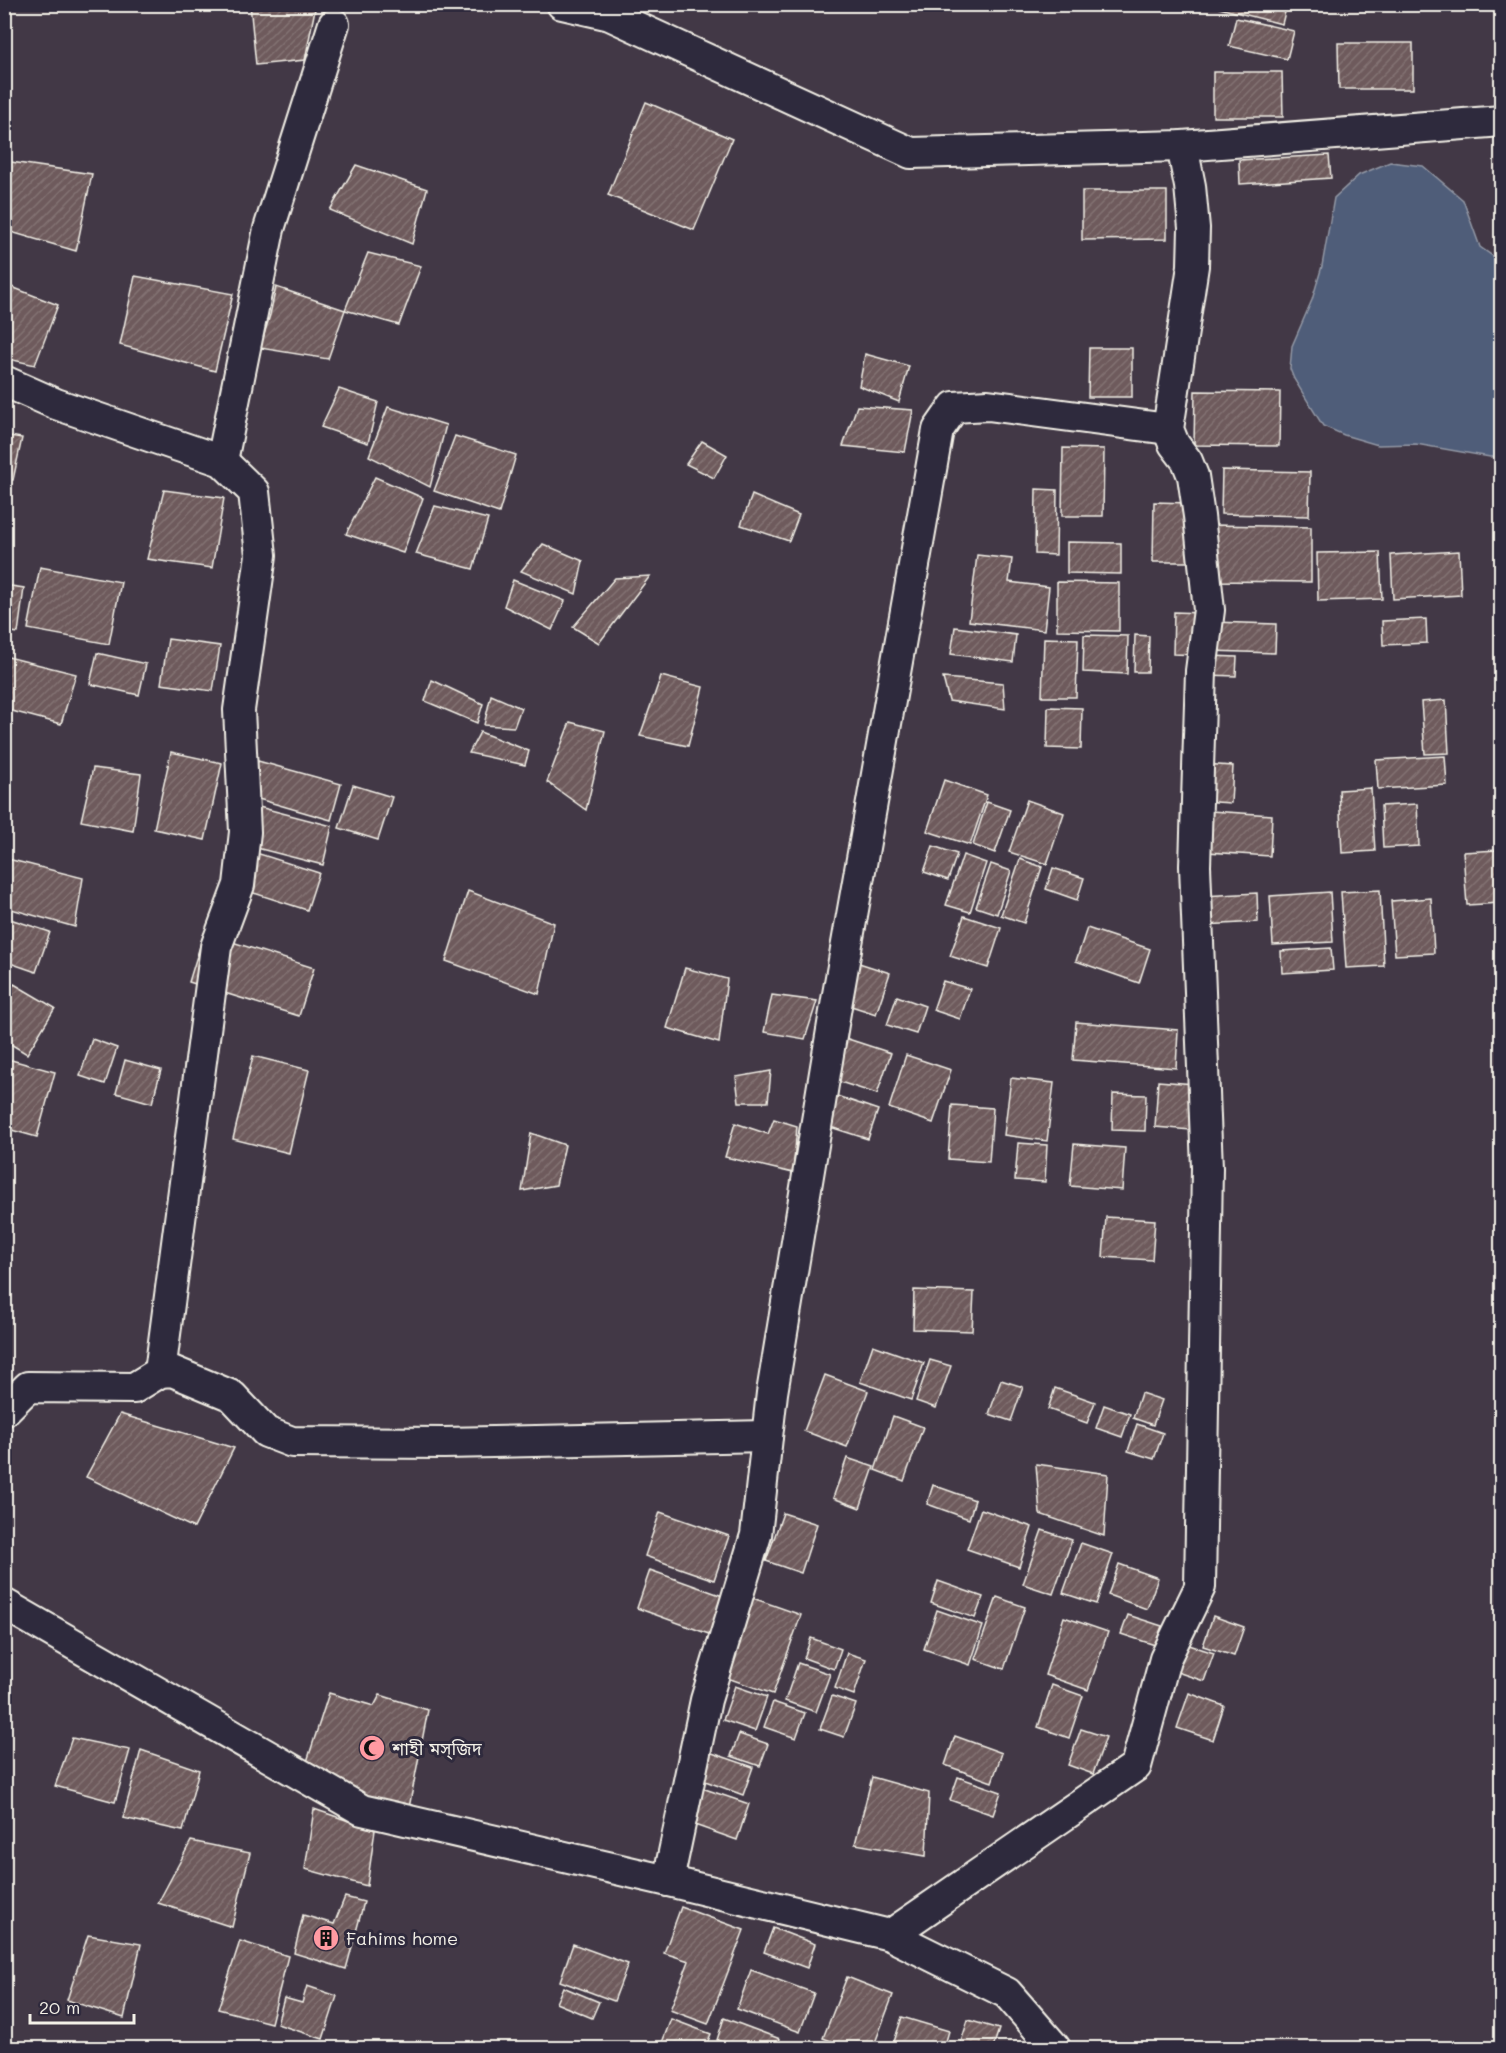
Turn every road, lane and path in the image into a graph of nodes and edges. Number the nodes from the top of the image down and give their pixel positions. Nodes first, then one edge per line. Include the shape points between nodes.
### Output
1 (562, 4) edge
2 (612, 10) edge
3 (334, 24) dead end
4 (1502, 121) edge
5 (1182, 146) junction
6 (4, 381) edge
7 (1168, 429) junction
8 (222, 461) junction
9 (160, 1372) junction
10 (4, 1411) edge
11 (767, 1436) junction
12 (4, 1604) edge
13 (668, 1881) junction
14 (890, 1935) junction
15 (1055, 2049) edge

1 - 2 street
2 - 5 street via 911,153
3 - 8 street via 270,229
4 - 5 street
5 - 7 street via 1194,228 1193,266
6 - 8 street via 56,404
7 - 11 street via 988,405 954,407 938,430 837,1000
7 - 14 street via 1193,476 1209,610 1201,671 1195,866 1207,1168 1200,1587 1165,1659 1136,1766
8 - 9 street via 254,492 261,555 239,710 245,832 239,885 216,947
9 - 10 street via 134,1388 28,1387
9 - 11 street via 172,1371 232,1396 266,1432 292,1442
11 - 13 street via 756,1535 706,1700
12 - 13 street via 362,1810
13 - 14 street
14 - 15 street via 1007,1992

